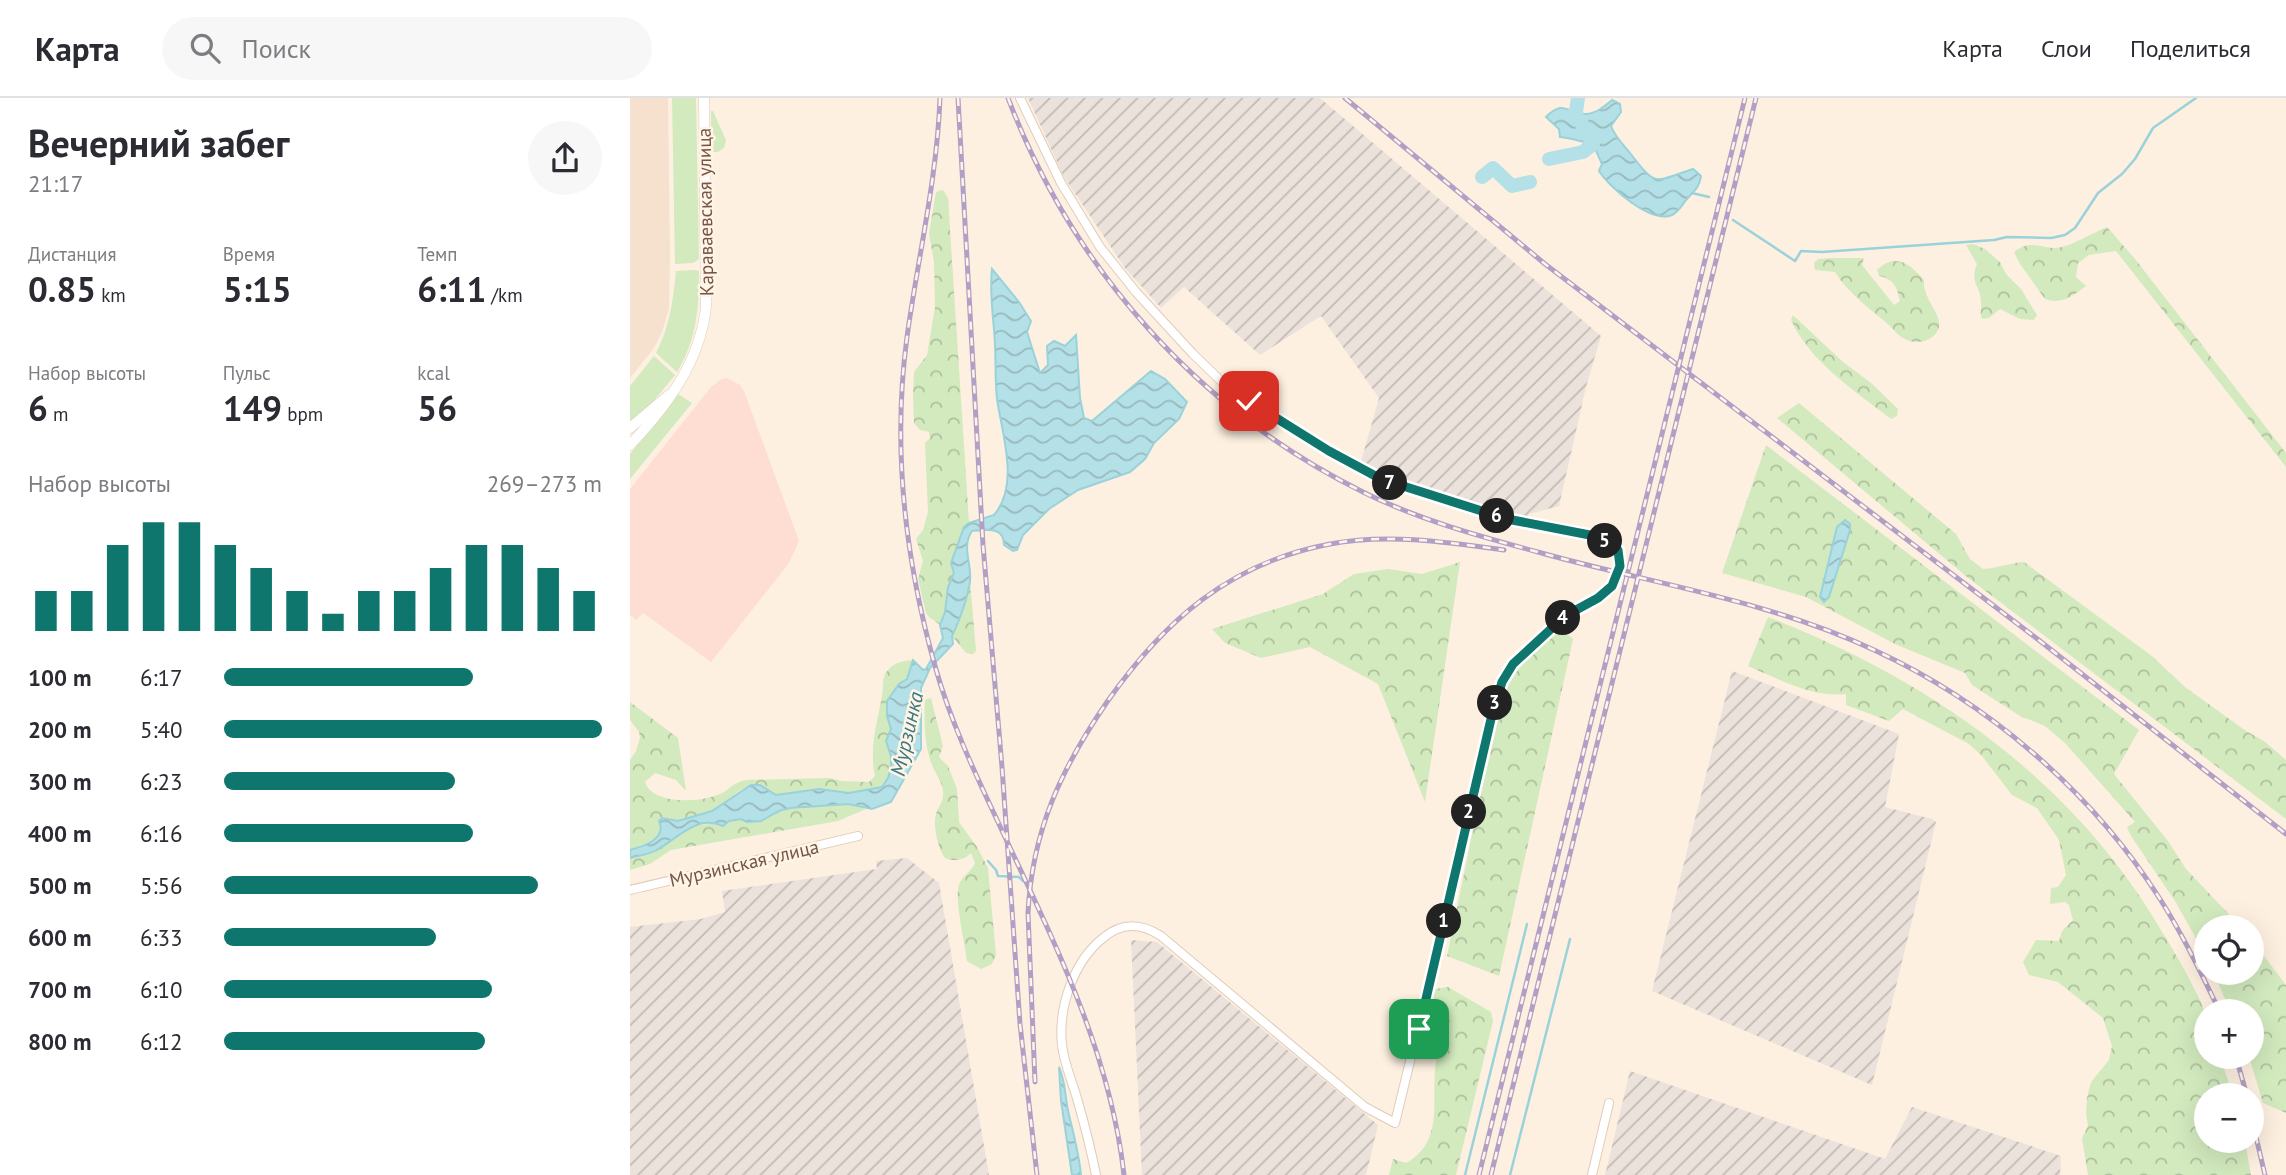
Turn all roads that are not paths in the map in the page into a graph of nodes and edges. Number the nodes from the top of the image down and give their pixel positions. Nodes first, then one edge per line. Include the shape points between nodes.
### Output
1 (704, 98) edge
2 (1020, 98) edge
3 (670, 394) junction
4 (630, 428) edge
5 (630, 445) edge
6 (858, 836) dead end
7 (630, 890) edge
8 (1609, 1103) dead end
9 (1096, 1175) edge
10 (1592, 1175) edge

1 - 3 street, Караваевская улица via 704,326 690,365
2 - 9 street via 1061,183 1100,247 1220,380 1276,419 1381,479 1517,521 1595,536 1618,550 1620,559 1615,581 1606,592 1552,627 1513,664 1502,682 1395,1123 1365,1107 1161,936 1143,926 1129,925 1103,937 1088,955 1074,978 1063,1015 1062,1046
3 - 4 street
3 - 5 street
6 - 7 street, Мурзинская улица
8 - 10 street

